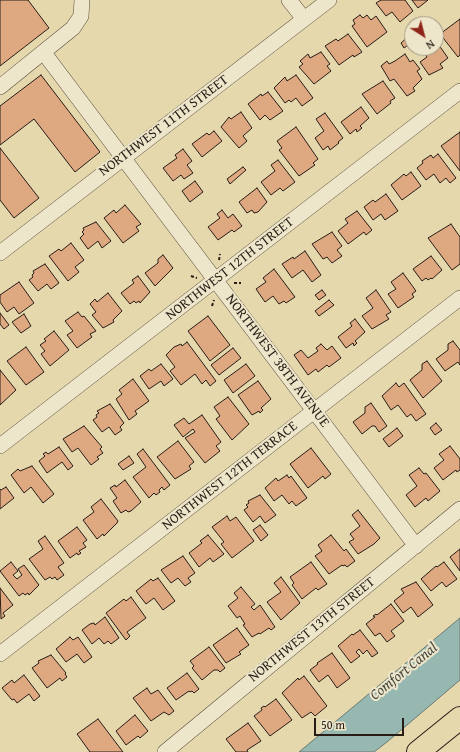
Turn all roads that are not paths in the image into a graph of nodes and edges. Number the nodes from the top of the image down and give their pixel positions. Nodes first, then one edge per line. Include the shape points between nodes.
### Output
1 (82, 0) edge
2 (289, 0) edge
3 (329, 0) edge
4 (304, 19) junction
5 (44, 53) junction
6 (0, 87) edge
7 (460, 91) edge
8 (122, 158) junction
9 (0, 253) edge
10 (216, 280) junction
11 (460, 298) edge
12 (315, 410) junction
13 (0, 446) edge
14 (460, 509) edge
15 (416, 546) junction
16 (0, 654) edge
17 (460, 718) edge
18 (165, 752) edge
19 (418, 752) edge

1 - 5 street via 81,16 74,28
2 - 4 street
3 - 4 street, NORTHWEST 11TH STREET
4 - 8 street, NORTHWEST 11TH STREET
5 - 6 street
5 - 8 street, NORTHWEST 38TH AVENUE
7 - 10 street, NORTHWEST 12TH STREET
8 - 9 street, NORTHWEST 11TH STREET
8 - 10 street, NORTHWEST 38TH AVENUE
10 - 12 street, NORTHWEST 38TH AVENUE
10 - 13 street, NORTHWEST 12TH STREET
11 - 12 street, NORTHWEST 12TH TERRACE
12 - 15 street, NORTHWEST 38TH AVENUE
12 - 16 street, NORTHWEST 12TH TERRACE
14 - 15 street, NORTHWEST 13TH STREET
15 - 18 street, NORTHWEST 13TH STREET
17 - 19 highway

